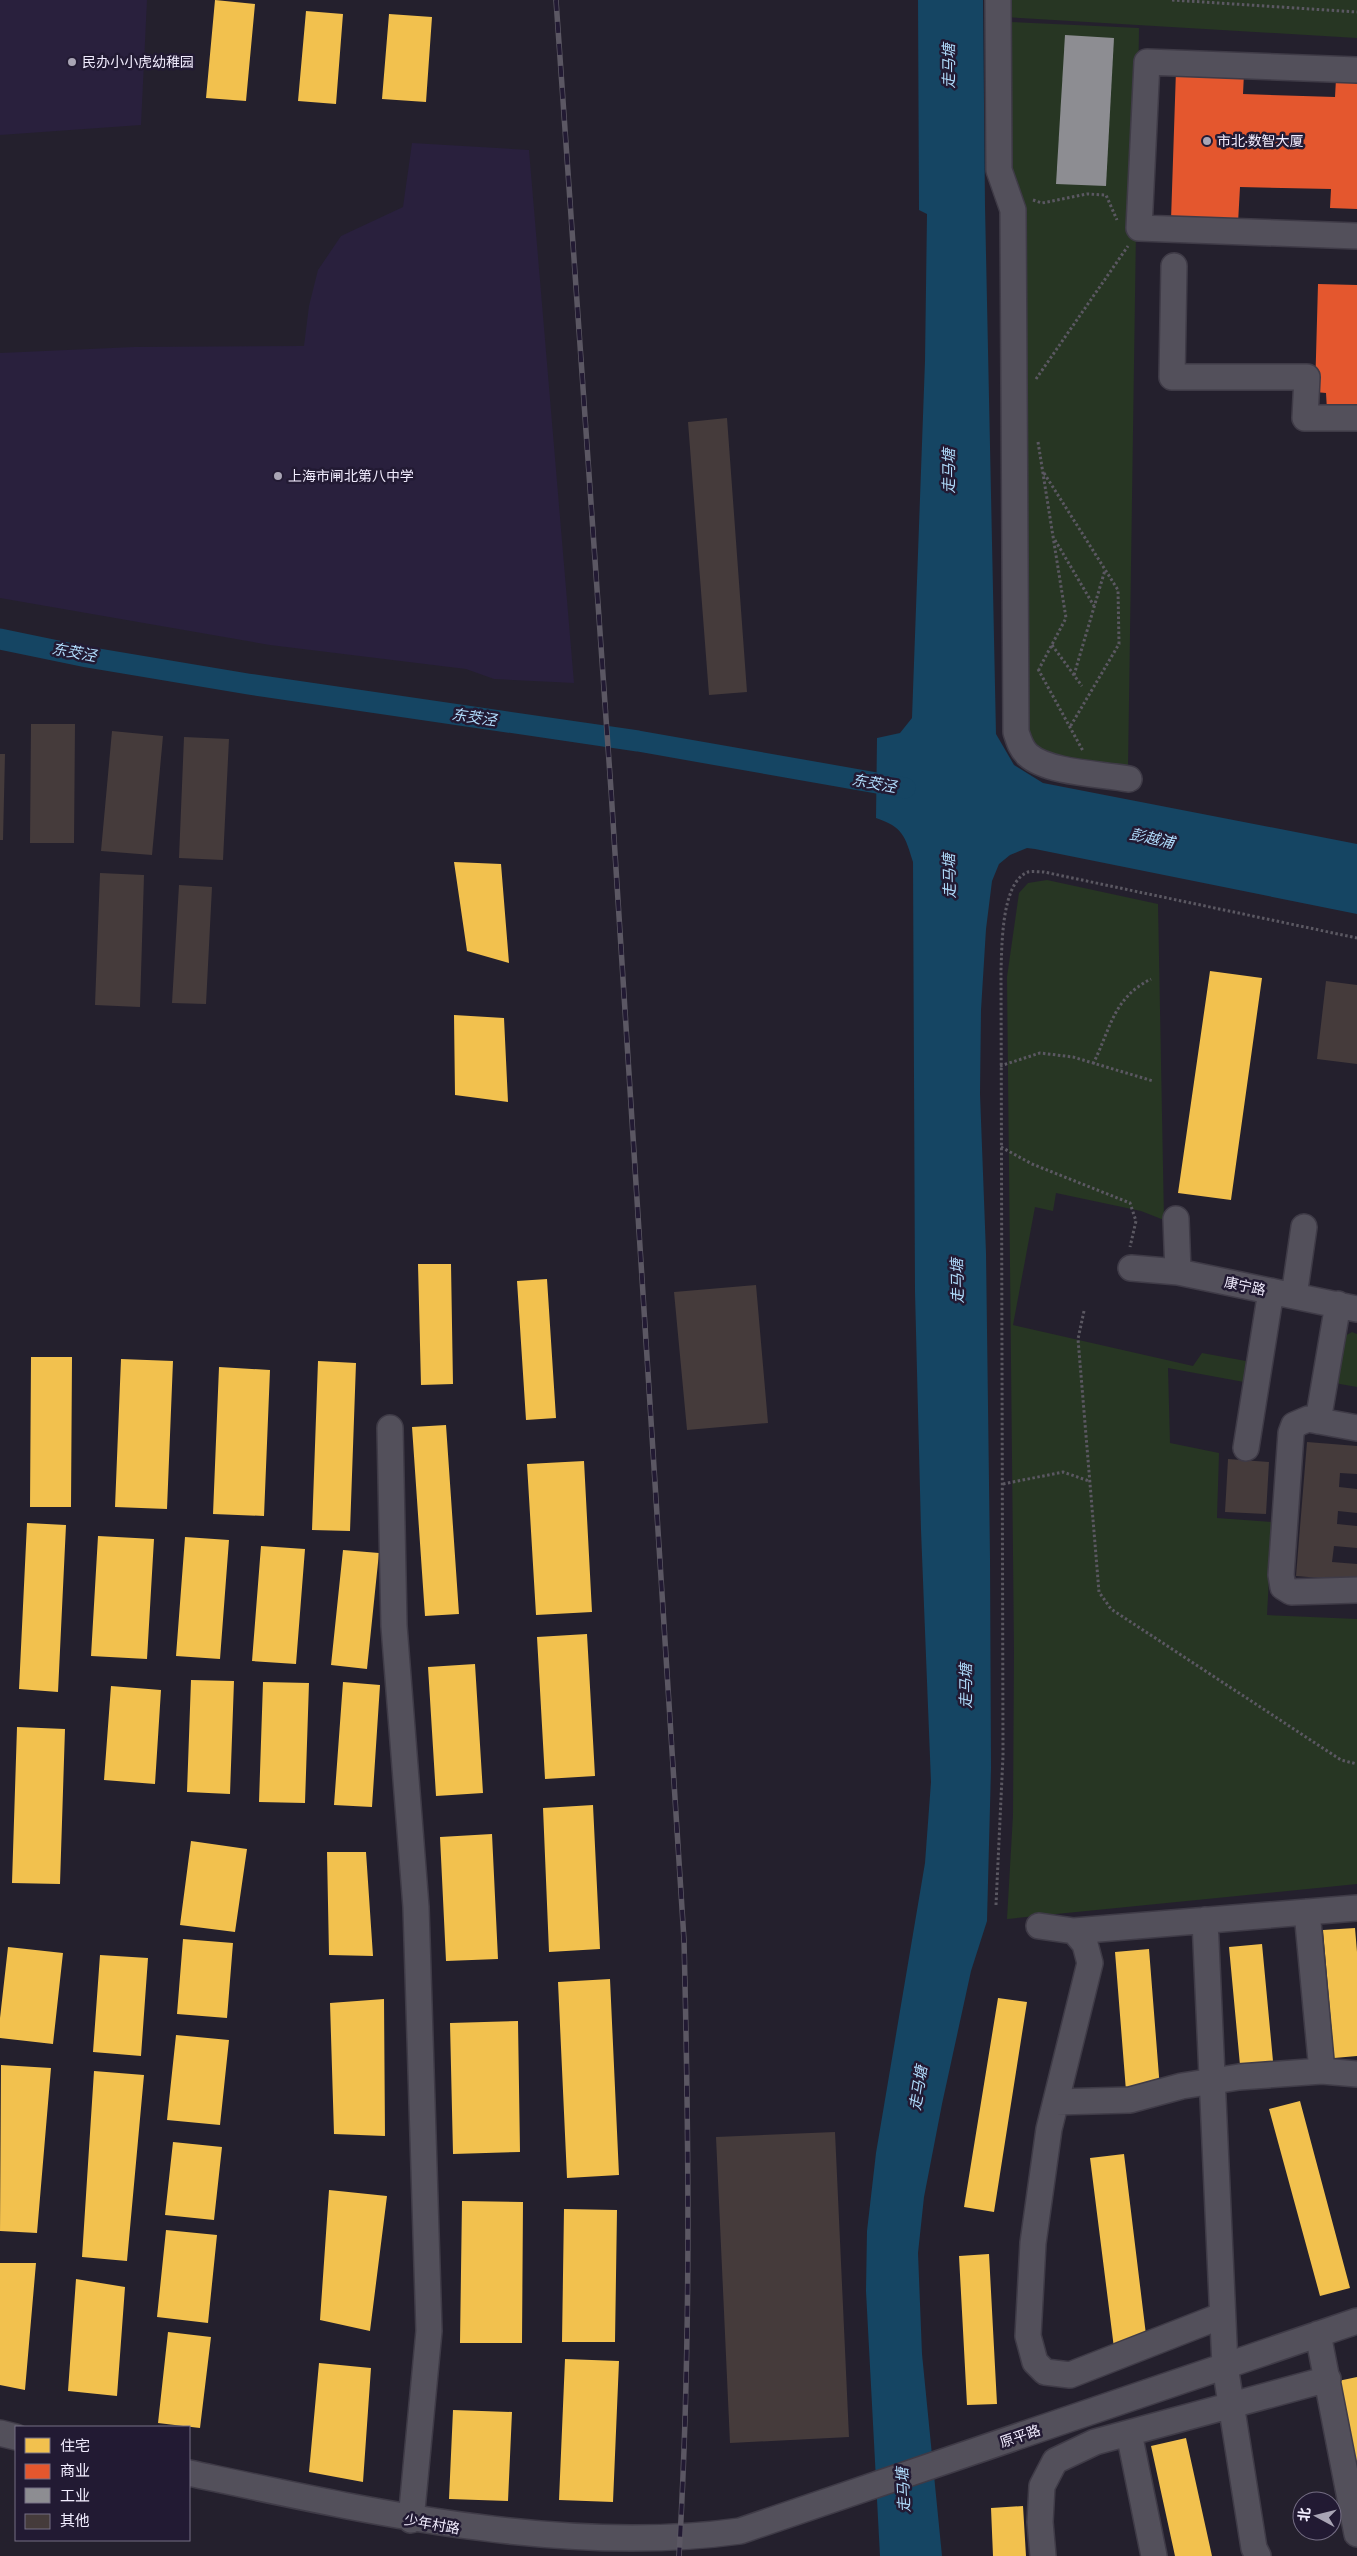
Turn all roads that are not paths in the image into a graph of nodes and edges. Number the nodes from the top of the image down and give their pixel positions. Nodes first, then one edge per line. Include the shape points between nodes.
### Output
1 (998, 0) edge
2 (1357, 70) edge
3 (1357, 236) edge
4 (1174, 266) dead end
5 (1357, 418) edge
6 (1129, 779) dead end
7 (1176, 1219) dead end
8 (1304, 1227) dead end
9 (1131, 1268) road end
10 (1178, 1272) junction
11 (1283, 1294) junction
12 (1348, 1306) edge
13 (1318, 1420) junction
14 (390, 1428) dead end
15 (1357, 1428) edge
16 (1246, 1448) dead end
17 (1357, 1590) edge
18 (1357, 1908) edge
19 (1307, 1912) junction
20 (1205, 1920) junction
21 (1039, 1926) dead end
22 (1074, 1931) junction
23 (1322, 2071) junction
24 (1357, 2074) edge
25 (1211, 2082) junction
26 (1056, 2102) junction
27 (1221, 2316) junction
28 (1357, 2321) edge
29 (1318, 2334) junction
30 (1225, 2366) junction
31 (1328, 2379) junction
32 (1231, 2407) junction
33 (0, 2433) edge
34 (1129, 2433) junction
35 (15, 2437) edge
36 (190, 2473) edge
37 (412, 2520) junction
38 (1357, 2534) edge
39 (680, 2540) joint
40 (1043, 2556) edge
41 (1154, 2556) edge
42 (1258, 2556) edge

1 - 6 street via 998,170 1013,210 1016,732 1029,756 1048,766
2 - 3 street via 1147,62 1139,228
4 - 5 street via 1172,377 1307,377 1305,418
7 - 10 street
8 - 11 street
9 - 10 street, 康宁路
10 - 11 street, 康宁路
11 - 12 street, 康宁路
11 - 16 street
12 - 13 street
13 - 15 street
13 - 17 street via 1301,1420 1291,1433 1281,1575 1283,1587 1291,1592
14 - 37 street via 394,1626 416,1907 429,2331
18 - 19 street
19 - 20 street
19 - 23 street
20 - 22 street
20 - 25 street
21 - 22 street
22 - 26 street via 1084,1944 1090,1963
23 - 24 street
23 - 25 street
25 - 26 street via 1130,2100
25 - 27 street
26 - 27 street via 1049,2128 1033,2243 1028,2336 1035,2362 1045,2372 1070,2375
27 - 30 street
28 - 29 street, 原平路
29 - 30 street, 原平路
29 - 31 street
30 - 32 street
30 - 39 street, 原平路 via 740,2531
31 - 32 street
31 - 38 street
32 - 34 street
32 - 42 street via 1254,2548
33 - 35 street
34 - 40 street via 1095,2442 1055,2461 1042,2486 1040,2522
34 - 41 street
36 - 37 street, 少年村路
37 - 39 street, 少年村路 via 554,2542

